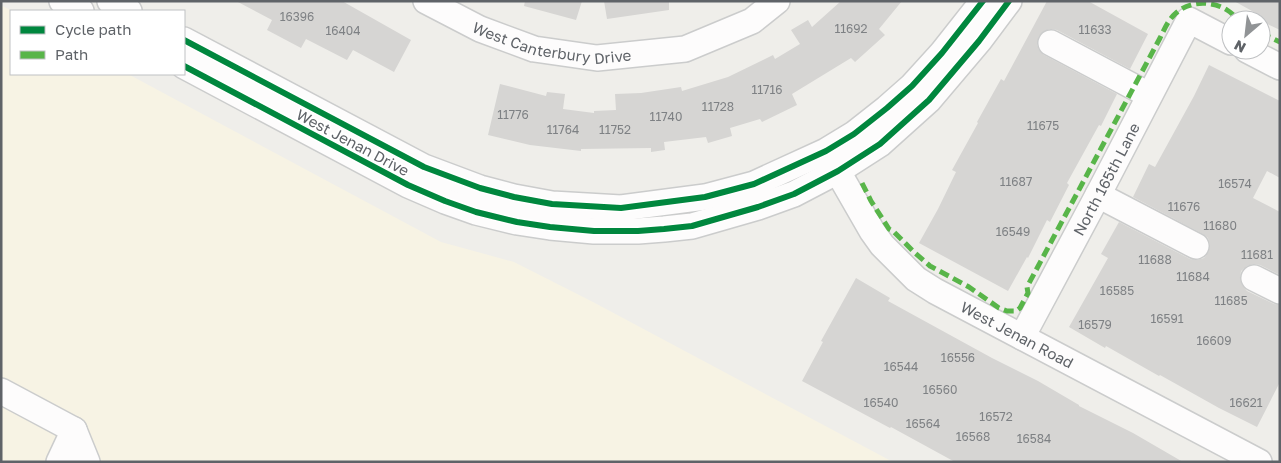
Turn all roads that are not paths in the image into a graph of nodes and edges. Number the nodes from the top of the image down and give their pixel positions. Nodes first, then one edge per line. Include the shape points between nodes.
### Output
1 (62, 1) edge
2 (143, 1) edge
3 (426, 1) edge
4 (778, 1) edge
5 (984, 1) edge
6 (1009, 1) edge
7 (121, 7) edge
8 (79, 10) edge
9 (1221, 37) edge
10 (185, 41) edge
11 (1051, 43) dead end
12 (1266, 60) edge
13 (185, 67) edge
14 (1280, 67) edge
15 (1149, 96) junction
16 (832, 161) junction
17 (1098, 195) junction
18 (723, 205) junction
19 (1196, 246) dead end
20 (1254, 278) dead end
21 (1280, 291) edge
22 (1022, 338) junction
23 (1, 391) edge
24 (74, 430) junction
25 (60, 462) edge
26 (87, 462) edge
27 (1260, 462) edge

1 - 8 street
2 - 7 street
3 - 4 street, West Canterbury Drive via 480,29 534,49 597,58 685,49 752,21
5 - 16 street via 912,86 854,134
6 - 16 street via 929,100 880,144
9 - 15 street, North 165th Lane via 1189,20
10 - 18 street, West Jenan Drive via 424,167 480,188 552,204 621,208 688,200
11 - 15 street
12 - 14 street
13 - 18 street, West Jenan Drive via 408,185 476,212 542,226 638,231 692,226
15 - 17 street, North 165th Lane
16 - 18 street via 754,184
16 - 22 street, West Jenan Road via 872,231 916,280
17 - 19 street
17 - 22 street, North 165th Lane
20 - 21 street
22 - 27 street, West Jenan Road
23 - 24 street
24 - 25 street
24 - 26 street

